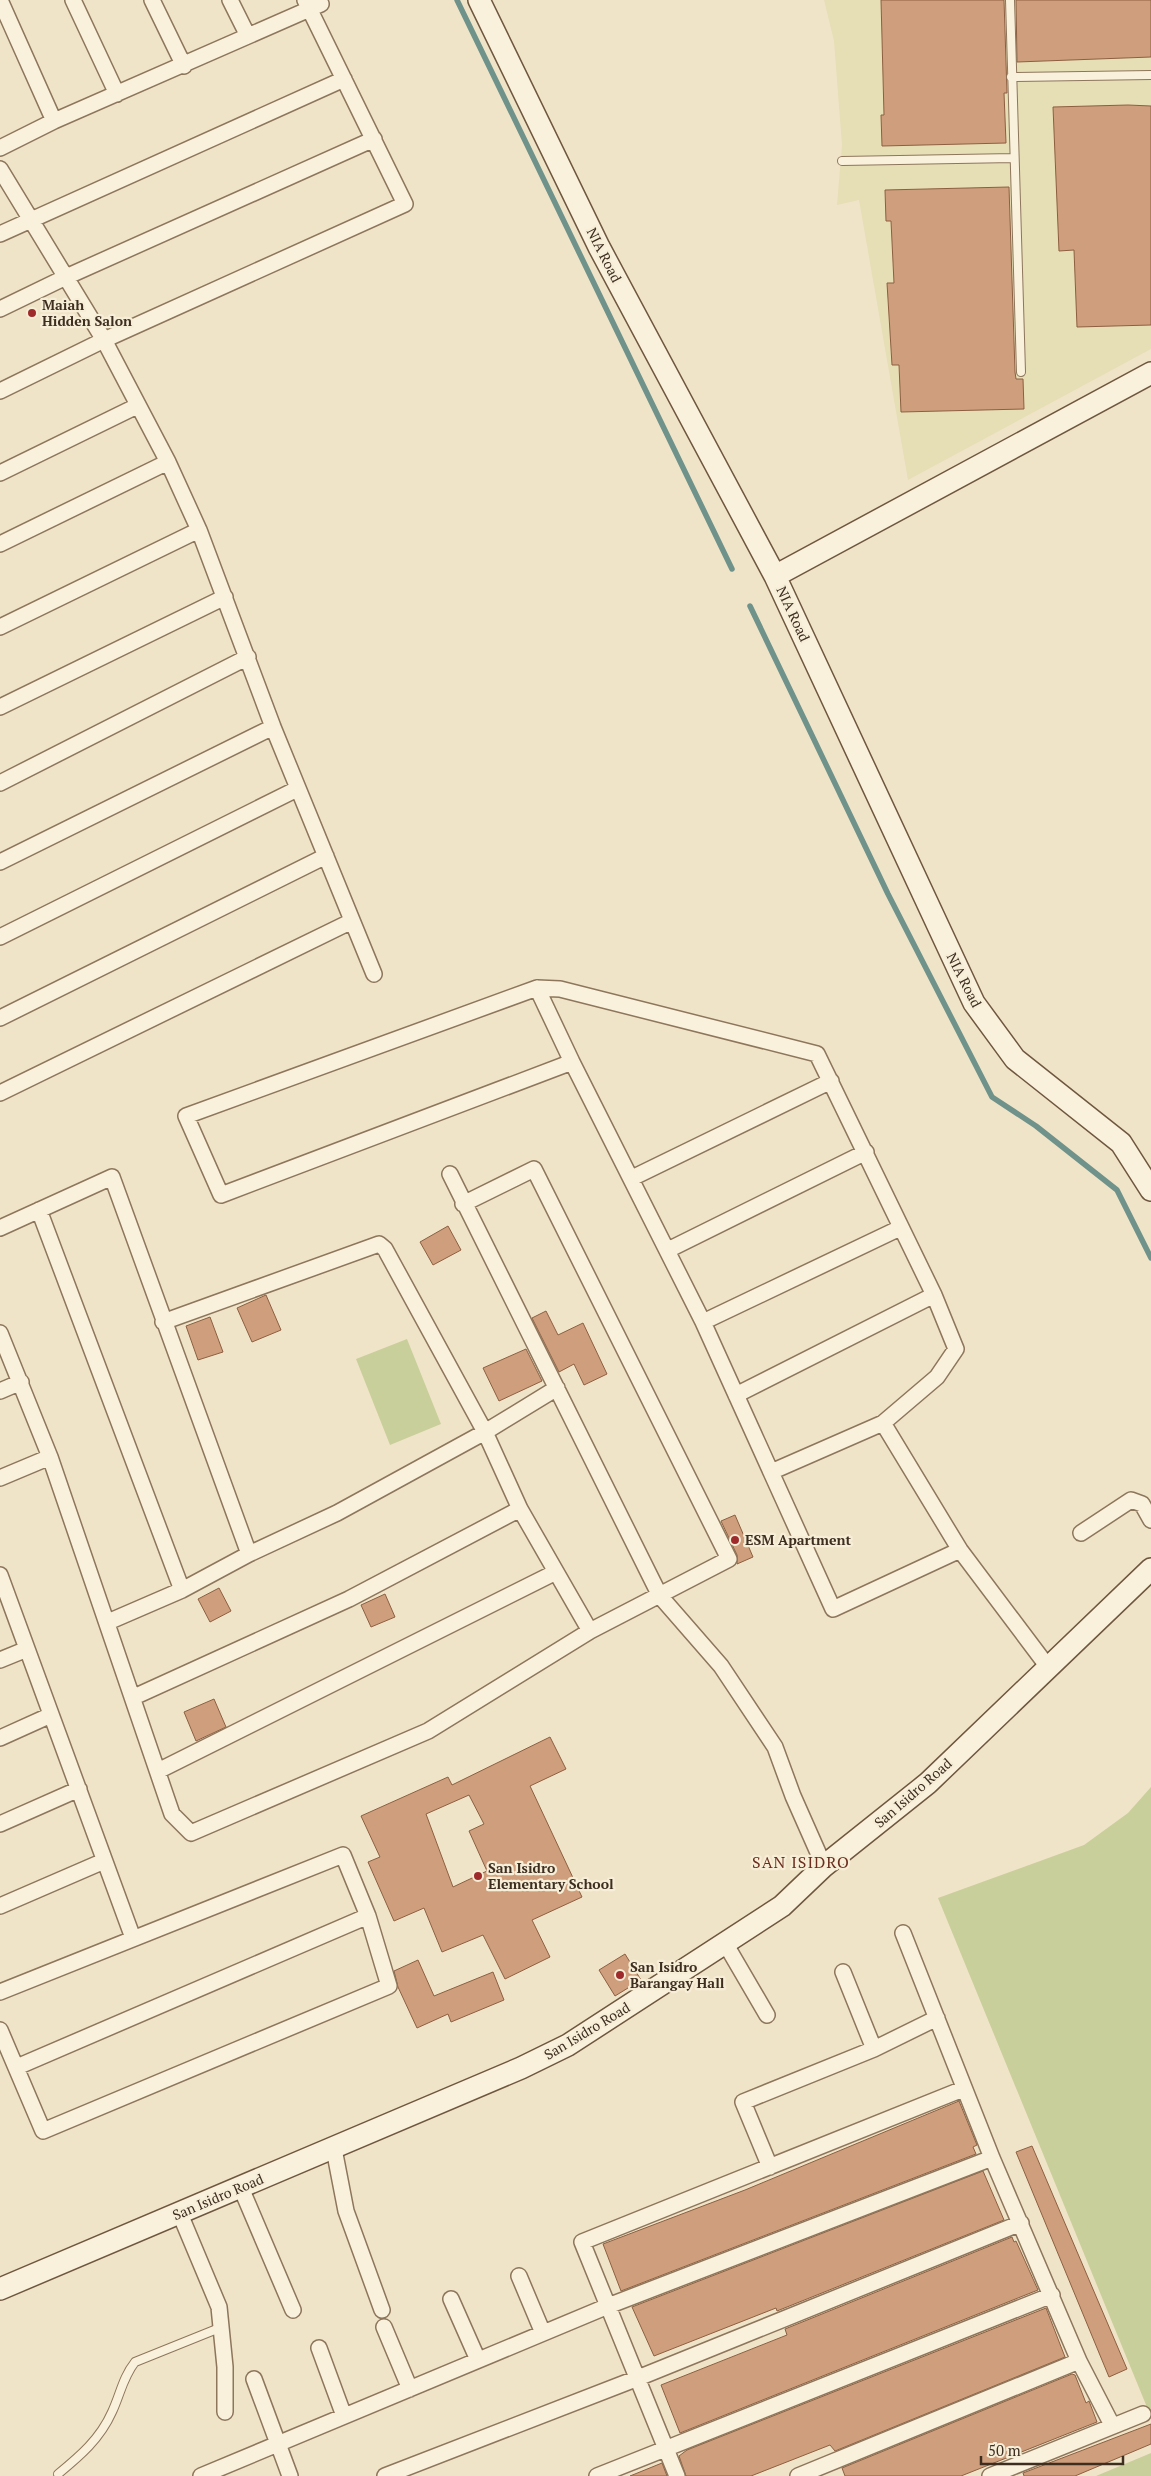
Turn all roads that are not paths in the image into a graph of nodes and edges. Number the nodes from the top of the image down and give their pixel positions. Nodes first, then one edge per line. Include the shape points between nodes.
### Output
1 (0, 0) edge
2 (73, 0) edge
3 (152, 0) edge
4 (230, 0) edge
5 (479, 0) edge
6 (1010, 0) edge
7 (312, 5) edge
8 (248, 36) junction
9 (184, 66) junction
10 (1151, 75) edge
11 (1011, 77) junction
12 (344, 79) junction
13 (117, 94) junction
14 (54, 121) junction
15 (374, 139) junction
16 (0, 148) edge
17 (1014, 158) junction
18 (842, 161) dead end
19 (0, 169) edge
20 (32, 218) junction
21 (0, 234) edge
22 (66, 277) junction
23 (0, 310) edge
24 (104, 340) junction
25 (1021, 372) dead end
26 (1151, 373) edge
27 (0, 391) edge
28 (137, 406) junction
29 (168, 462) junction
30 (0, 473) edge
31 (200, 530) junction
32 (0, 544) edge
33 (776, 576) junction
34 (225, 596) junction
35 (0, 627) edge
36 (248, 657) junction
37 (0, 706) edge
38 (273, 728) junction
39 (0, 782) edge
40 (297, 789) junction
41 (326, 856) junction
42 (0, 862) edge
43 (352, 921) junction
44 (0, 937) edge
45 (374, 974) dead end
46 (537, 988) junction
47 (0, 1018) edge
48 (572, 1062) junction
49 (831, 1081) junction
50 (0, 1093) edge
51 (866, 1152) junction
52 (450, 1174) dead end
53 (632, 1178) junction
54 (1151, 1190) edge
55 (463, 1204) junction
56 (39, 1210) junction
57 (0, 1228) edge
58 (900, 1228) junction
59 (668, 1250) junction
60 (934, 1295) junction
61 (163, 1322) junction
62 (703, 1322) junction
63 (0, 1333) edge
64 (21, 1382) junction
65 (557, 1388) junction
66 (0, 1392) edge
67 (736, 1395) junction
68 (883, 1423) junction
69 (485, 1432) junction
70 (50, 1457) junction
71 (771, 1472) junction
72 (0, 1478) edge
73 (520, 1509) junction
74 (1151, 1520) edge
75 (1081, 1533) dead end
76 (960, 1550) junction
77 (250, 1554) junction
78 (1151, 1569) edge
79 (556, 1572) junction
80 (0, 1575) edge
81 (182, 1590) junction
82 (660, 1596) junction
83 (108, 1622) junction
84 (590, 1631) junction
85 (27, 1649) junction
86 (0, 1660) edge
87 (1048, 1667) junction
88 (134, 1697) junction
89 (51, 1716) junction
90 (0, 1738) edge
91 (158, 1771) junction
92 (78, 1789) junction
93 (0, 1824) edge
94 (104, 1861) junction
95 (824, 1866) junction
96 (0, 1906) edge
97 (368, 1916) junction
98 (903, 1933) dead end
99 (133, 1938) junction
100 (725, 1943) junction
101 (844, 1972) dead end
102 (0, 1992) edge
103 (767, 2015) dead end
104 (937, 2018) junction
105 (0, 2030) edge
106 (874, 2049) junction
107 (16, 2067) junction
108 (963, 2089) junction
109 (334, 2149) junction
110 (992, 2158) junction
111 (770, 2167) junction
112 (241, 2188) junction
113 (180, 2214) junction
114 (1021, 2223) junction
115 (518, 2276) dead end
116 (0, 2289) edge
117 (1052, 2295) junction
118 (451, 2299) dead end
119 (608, 2306) junction
120 (293, 2310) dead end
121 (382, 2310) dead end
122 (222, 2327) junction
123 (384, 2327) dead end
124 (543, 2333) junction
125 (319, 2348) dead end
126 (478, 2360) junction
127 (1079, 2361) junction
128 (638, 2378) junction
129 (254, 2379) dead end
130 (410, 2389) junction
131 (225, 2412) dead end
132 (1143, 2414) dead end
133 (344, 2416) junction
134 (1112, 2425) junction
135 (277, 2444) junction
136 (666, 2448) junction
137 (58, 2474) dead end
138 (201, 2476) edge
139 (290, 2476) edge
140 (384, 2476) edge
141 (597, 2476) edge
142 (677, 2476) edge
143 (798, 2476) edge
144 (990, 2476) edge

1 - 14 street
2 - 13 street
3 - 9 street
4 - 8 street
5 - 33 street, NIA Road via 599,247
6 - 11 lane
7 - 8 street
7 - 12 street
8 - 9 street
9 - 13 street
10 - 11 lane
11 - 17 lane
12 - 15 street
12 - 20 street
13 - 14 street
14 - 16 street
15 - 22 street
15 - 24 street via 405,204
17 - 18 lane
17 - 25 lane
19 - 20 street
20 - 21 street
20 - 22 street
22 - 23 street
22 - 24 street
24 - 27 street
24 - 28 street
26 - 33 street
28 - 29 street
28 - 30 street
29 - 31 street
29 - 32 street
31 - 34 street
31 - 35 street
33 - 54 street, NIA Road via 974,1003 1015,1059 1121,1143
34 - 36 street
34 - 37 street
36 - 38 street
36 - 39 street
38 - 40 street
38 - 42 street
40 - 41 street
40 - 44 street
41 - 43 street
41 - 47 street
43 - 45 street
43 - 50 street
46 - 48 street
46 - 48 street via 186,1116 221,1195
46 - 49 street via 560,989 817,1054
48 - 53 street
49 - 51 street
49 - 53 street
51 - 58 street
51 - 59 street
52 - 55 street
53 - 59 street
55 - 65 street
55 - 82 street via 534,1169 729,1559
56 - 57 street
56 - 61 street via 112,1177
56 - 81 street
58 - 60 street
58 - 62 street
59 - 62 street
60 - 67 street
60 - 68 street via 956,1349 937,1377
61 - 69 street via 379,1244 385,1249
61 - 77 street
62 - 67 street
63 - 64 street
64 - 66 street
64 - 70 street
65 - 69 street
65 - 82 street
67 - 71 street
68 - 71 street
68 - 76 street
69 - 73 street
69 - 77 street via 337,1512
70 - 72 street
70 - 83 street
71 - 76 street via 833,1609
73 - 79 street
73 - 88 street via 348,1599
74 - 75 street via 1142,1504 1131,1500
76 - 87 street
77 - 81 street
78 - 87 street, San Isidro Road
79 - 84 street
79 - 91 street
80 - 85 street
81 - 83 street
82 - 84 street
82 - 95 street via 721,1666 775,1747
83 - 88 street
84 - 91 street via 428,1731 191,1833 172,1814
85 - 86 street
85 - 89 street
87 - 95 street, San Isidro Road via 928,1784
88 - 91 street
89 - 90 street
89 - 92 street
92 - 93 street
92 - 94 street
94 - 96 street
94 - 99 street
95 - 100 street, San Isidro Road via 782,1906
97 - 99 street via 343,1855
97 - 107 street
97 - 107 street via 389,1986 43,2131
98 - 104 street
99 - 102 street
100 - 103 street
100 - 109 street, San Isidro Road via 568,2045
101 - 106 street
104 - 106 street
104 - 108 street
105 - 107 street
106 - 111 street via 744,2102
108 - 110 street
108 - 111 street
109 - 112 street, San Isidro Road
109 - 121 street via 346,2211
110 - 114 street
110 - 119 street
111 - 119 street via 582,2242
112 - 113 street, San Isidro Road
112 - 120 street
113 - 116 street, San Isidro Road
113 - 122 street via 219,2307
114 - 117 street
114 - 128 street
115 - 124 street
117 - 127 street
117 - 136 street
118 - 126 street
119 - 124 street
119 - 128 street
122 - 131 street
122 - 137 lane via 135,2362 126,2374 99,2436
123 - 130 street
124 - 126 street
125 - 133 street
126 - 130 street
127 - 134 street
127 - 143 street
128 - 136 street
128 - 140 street
129 - 135 street
130 - 133 street
132 - 134 street
133 - 135 street
134 - 144 street
135 - 138 street
135 - 139 street
136 - 141 street
136 - 142 street

